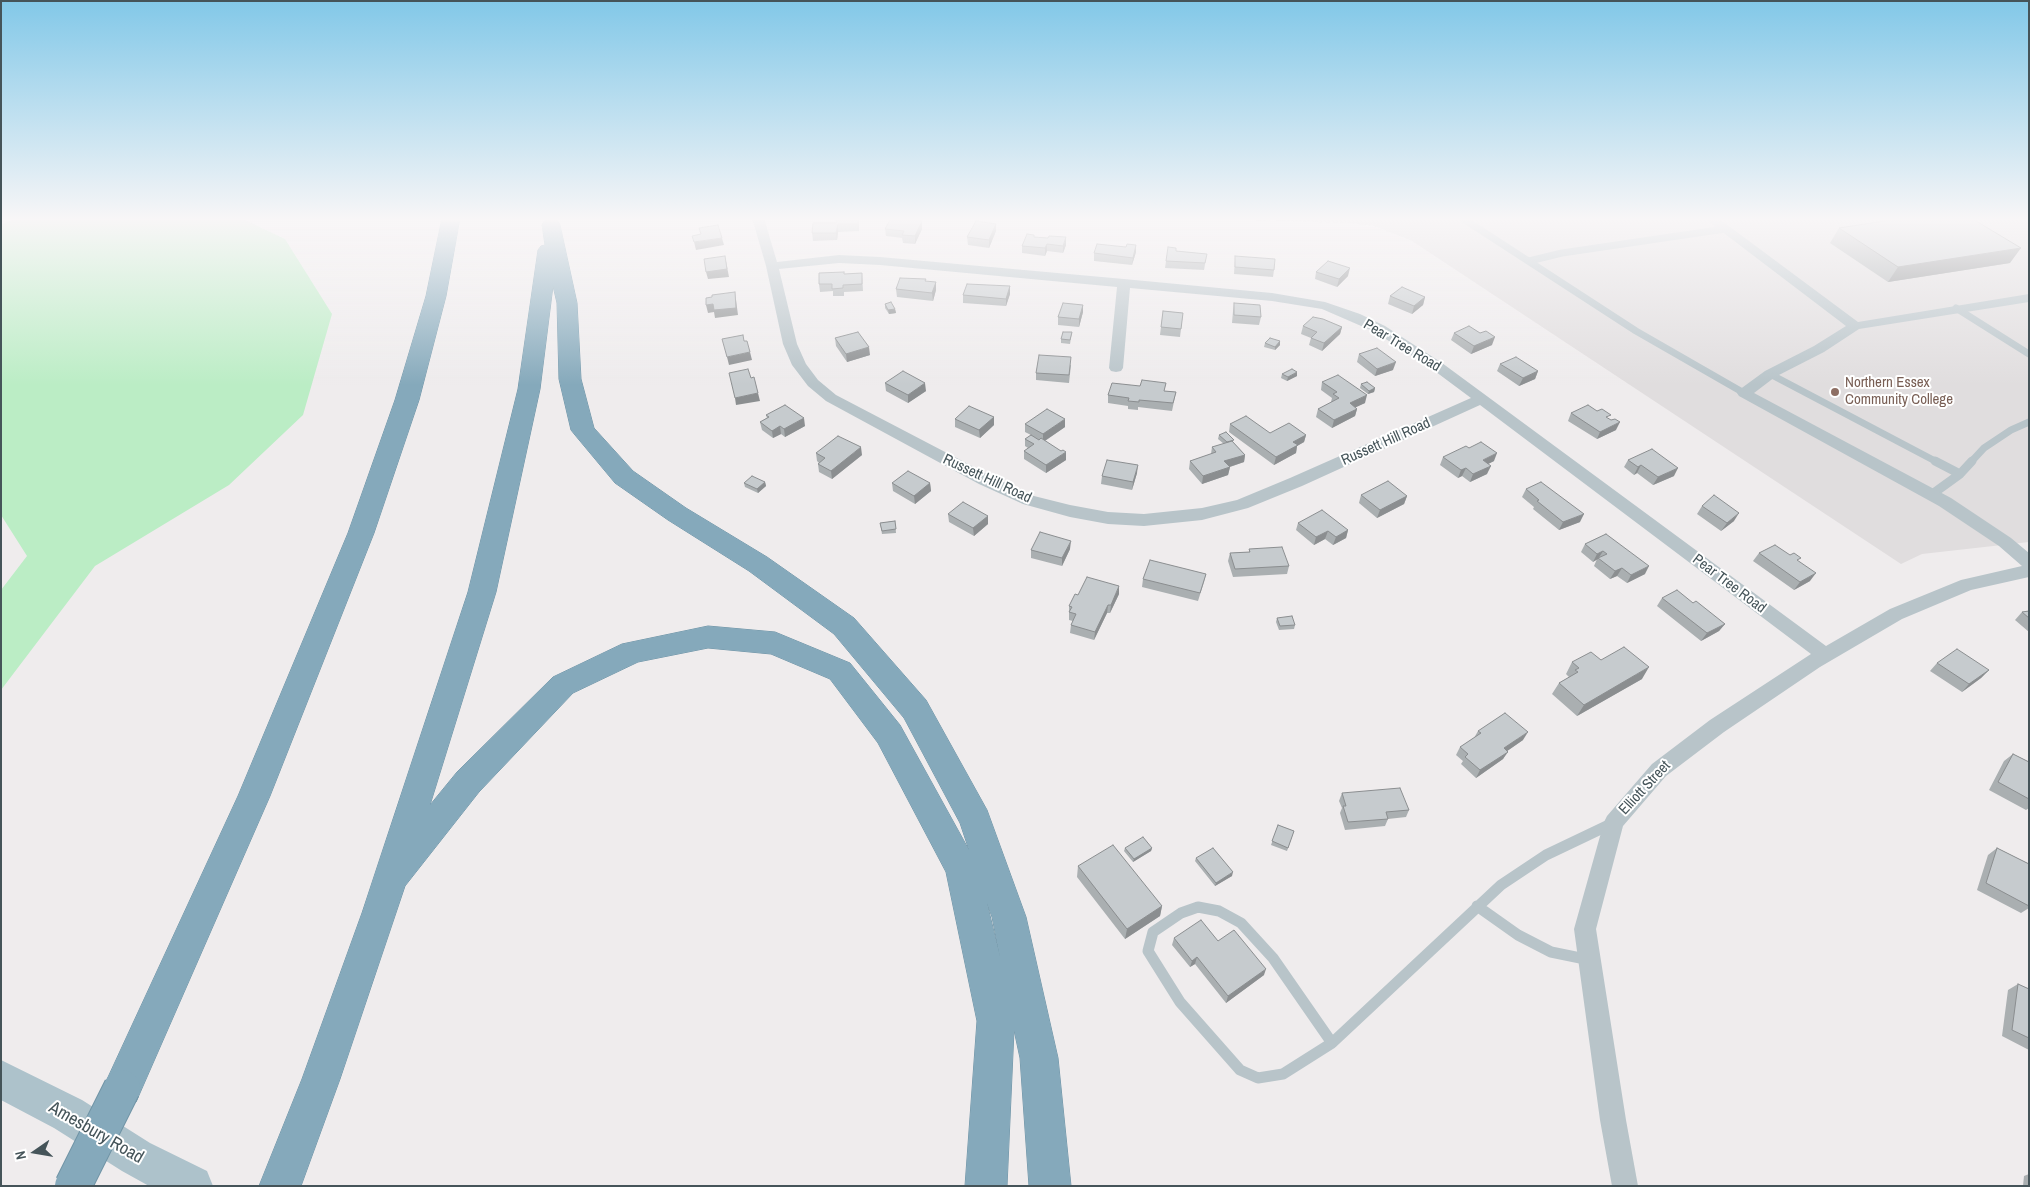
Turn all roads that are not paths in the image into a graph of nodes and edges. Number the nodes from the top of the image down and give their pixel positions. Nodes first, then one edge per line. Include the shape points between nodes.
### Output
1 (440, 273) edge
2 (546, 273) edge
3 (561, 273) edge
4 (774, 273) edge
5 (1014, 273) edge
6 (1548, 273) edge
7 (1784, 273) edge
8 (1124, 283) junction
9 (2029, 298) edge
10 (1956, 308) junction
11 (1855, 326) junction
12 (2029, 354) edge
13 (1116, 368) dead end
14 (1770, 374) junction
15 (1744, 393) junction
16 (1482, 399) junction
17 (2029, 422) edge
18 (1960, 474) junction
19 (1931, 495) junction
20 (2029, 563) edge
21 (2029, 571) edge
22 (1824, 655) junction
23 (1614, 822) junction
24 (389, 880) junction
25 (1477, 906) junction
26 (1590, 960) junction
27 (1332, 1042) junction
28 (1, 1079) edge
29 (73, 1186) edge
30 (192, 1186) edge
31 (280, 1186) edge
32 (986, 1186) edge
33 (1050, 1186) edge
34 (1625, 1186) edge

1 - 29 highway, bridge via 407,400 361,533 254,796 122,1088
2 - 24 highway via 529,389 482,592
3 - 33 highway via 567,303 570,379 583,430 624,477 758,564 844,626 915,709 975,820 1009,917 1039,1058
4 - 16 street, Russett Hill Road via 790,344 799,365 831,398 1029,500 1108,518 1144,520 1202,514 1242,504
5 - 8 street, Pear Tree Road
6 - 15 lane via 1636,331
7 - 11 street
8 - 13 street
8 - 16 street, Pear Tree Road via 1245,294 1325,306 1380,329
9 - 10 street
10 - 11 street
10 - 12 lane
11 - 14 street
14 - 15 street
14 - 18 lane
15 - 19 street
16 - 22 street, Pear Tree Road
17 - 18 lane via 1984,448
18 - 19 lane
19 - 20 street via 2005,542
21 - 22 street, Elliott Street via 1967,584 1896,614
22 - 23 street, Elliott Street via 1717,726 1659,770
23 - 25 lane via 1546,855 1501,884
23 - 26 street, Elliott Street via 1585,929
24 - 31 highway via 321,1079
24 - 32 highway via 468,782 563,685 632,652 708,637 775,643 840,671 889,734 962,870 996,1021
25 - 26 lane via 1518,935 1551,952
25 - 27 lane
26 - 34 street, Elliott Street
27 - 27 lane via 1282,1074 1258,1078 1240,1070 1180,1002 1159,971 1148,951 1153,932 1181,913 1198,907 1219,911 1241,923 1273,958
28 - 30 main road, Amesbury Road

